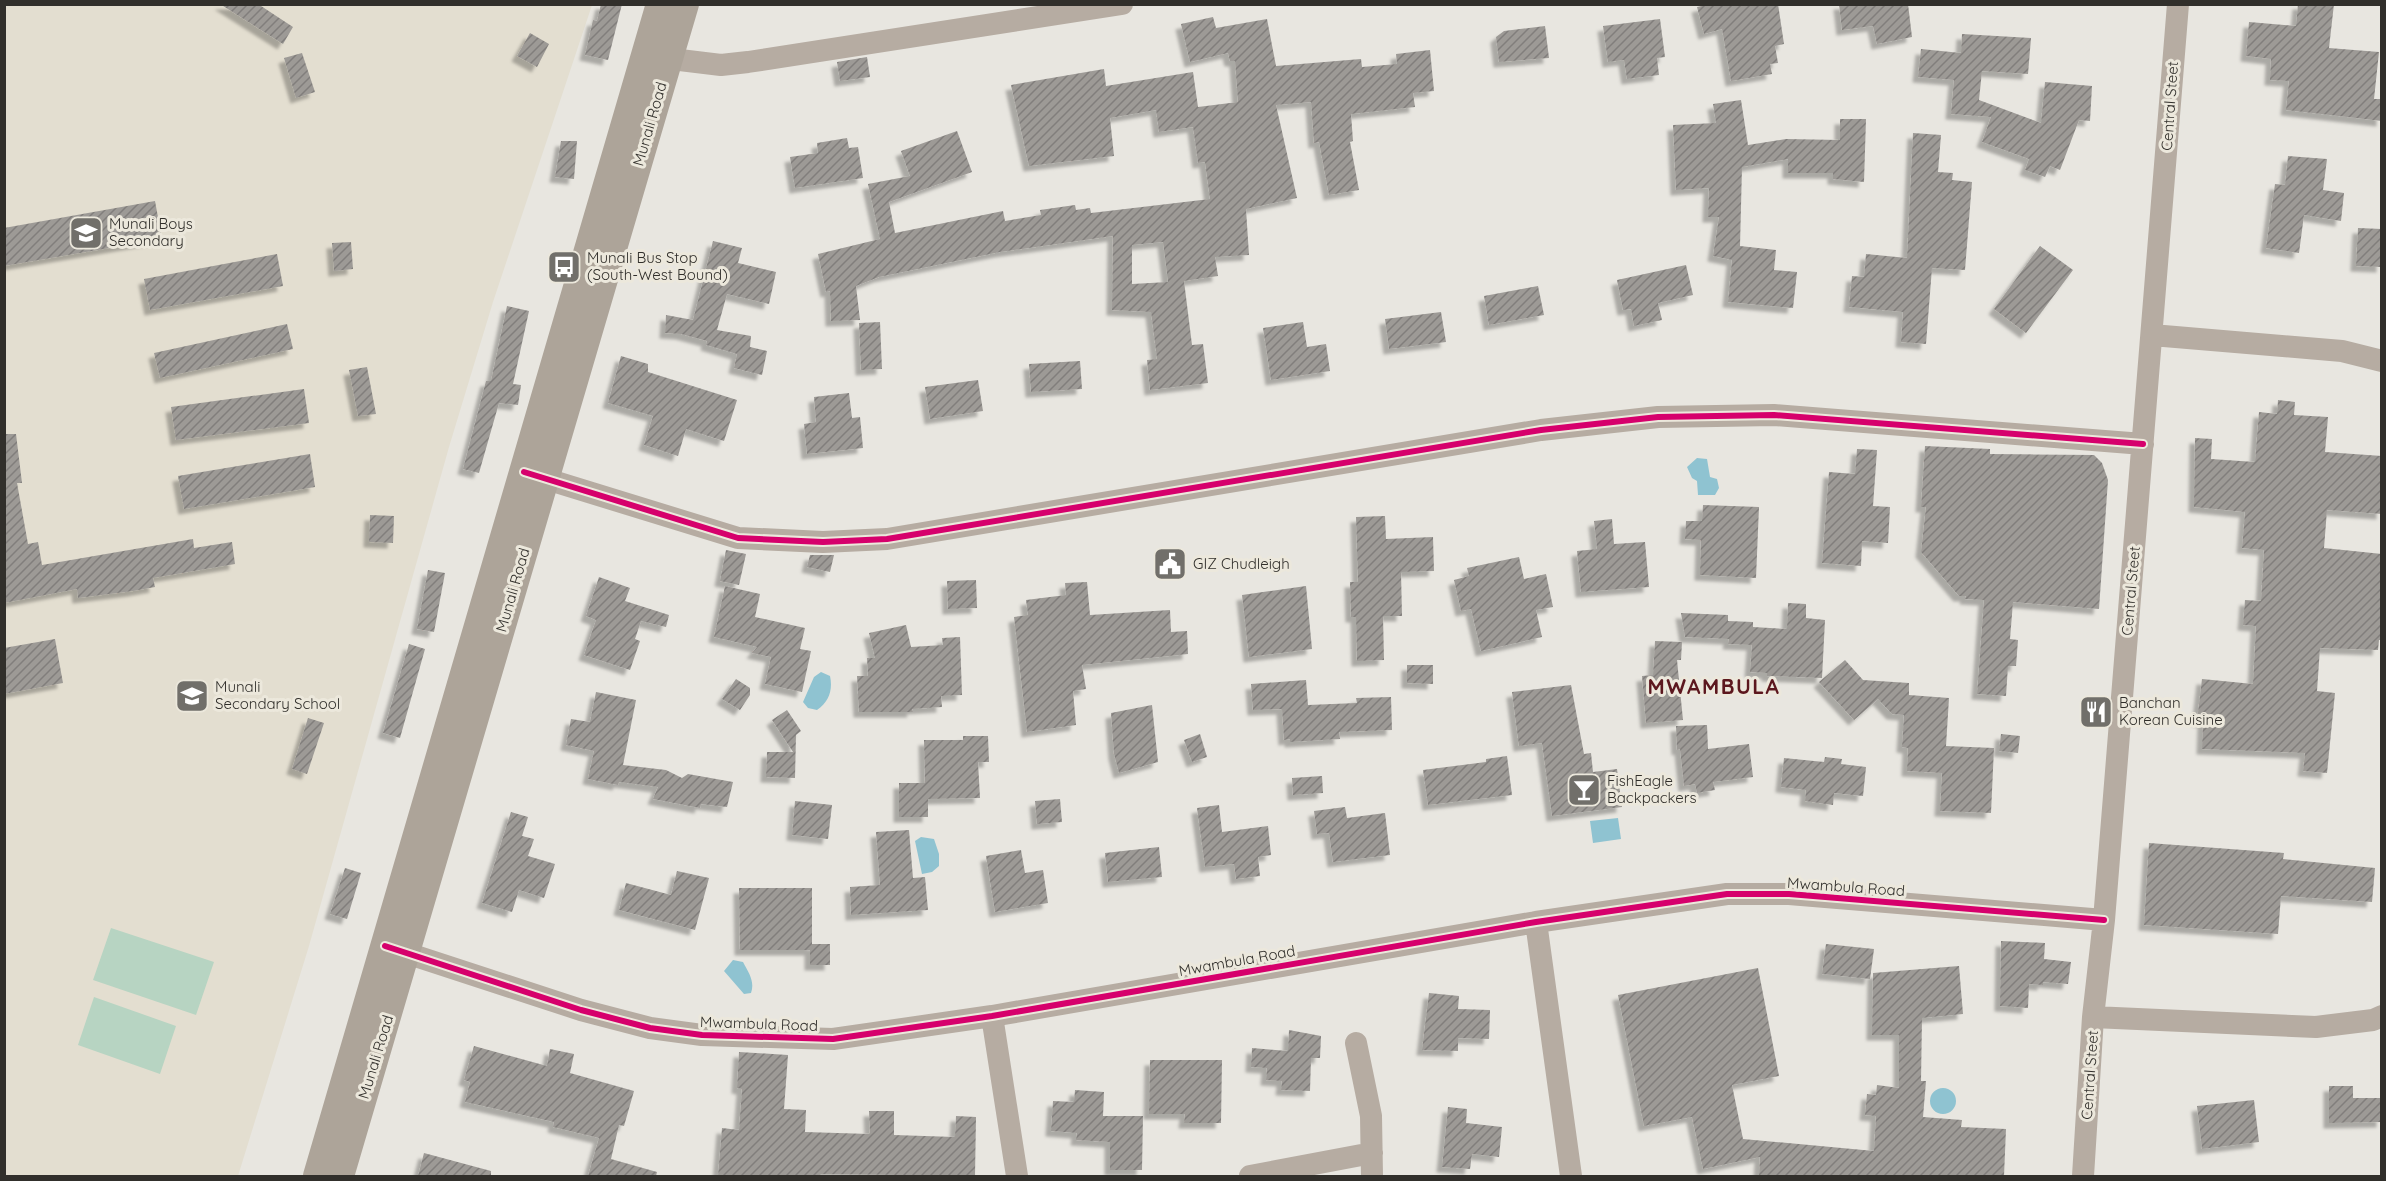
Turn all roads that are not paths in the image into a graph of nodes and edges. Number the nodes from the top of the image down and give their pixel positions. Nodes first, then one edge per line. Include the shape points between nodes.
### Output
1 (660, 4) edge
2 (685, 4) edge
3 (1122, 4) edge
4 (2178, 4) edge
5 (657, 58) junction
6 (2152, 335) junction
7 (2382, 361) edge
8 (2143, 444) junction
9 (535, 475) junction
10 (2104, 920) junction
11 (1536, 922) junction
12 (396, 949) junction
13 (992, 1016) junction
14 (2382, 1016) edge
15 (2093, 1017) junction
16 (1356, 1043) dead end
17 (1372, 1153) junction
18 (317, 1176) edge
19 (340, 1176) edge
20 (1017, 1176) edge
21 (1250, 1176) edge
22 (1372, 1176) edge
23 (1571, 1176) edge
24 (2083, 1176) edge

1 - 5 main road, Munali Road
2 - 5 main road, Munali Road
3 - 5 street via 748,62 721,64
4 - 6 street, Central Steet
5 - 9 main road, Munali Road
6 - 7 street via 2342,351
6 - 8 street, Central Steet
8 - 9 street via 1774,415 1658,417 1541,430 887,539 823,542 738,538
8 - 10 street, Central Steet
9 - 12 main road, Munali Road
10 - 11 street, Mwambula Road via 1789,894 1727,894
10 - 15 street, Central Steet
11 - 13 street, Mwambula Road
11 - 23 street
12 - 13 street, Mwambula Road via 581,1010 650,1028 702,1035 833,1039
12 - 18 main road, Munali Road
12 - 19 main road, Munali Road
13 - 20 street
14 - 15 street via 2316,1027
15 - 24 street, Central Steet
16 - 17 street via 1371,1116
17 - 21 street
17 - 22 street

